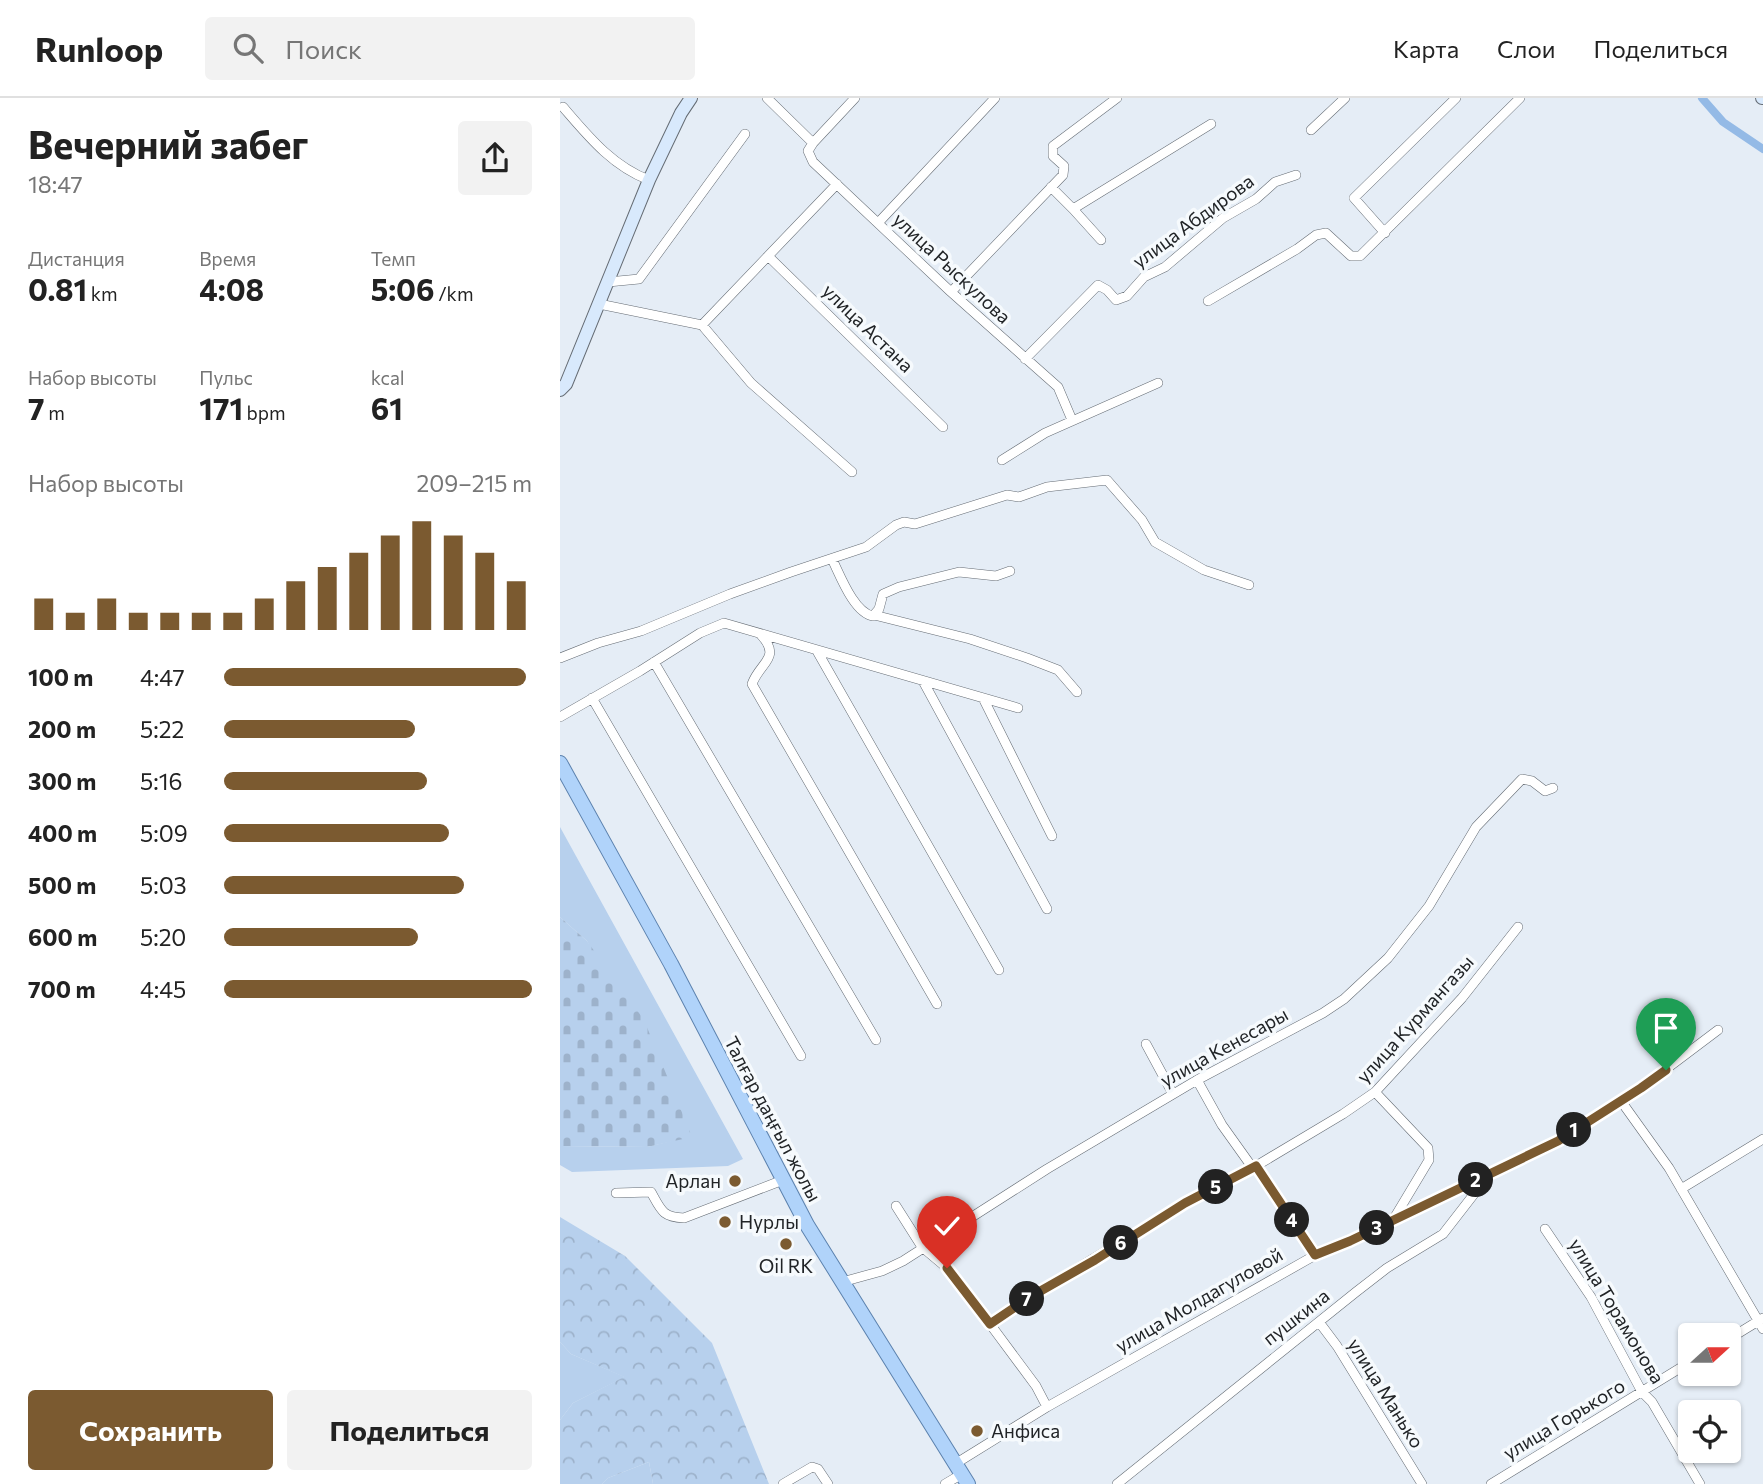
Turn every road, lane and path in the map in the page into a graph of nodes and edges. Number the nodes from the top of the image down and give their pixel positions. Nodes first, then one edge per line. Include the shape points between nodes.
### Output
1 (691, 98) edge
2 (767, 98) edge
3 (855, 98) edge
4 (995, 98) edge
5 (1117, 98) edge
6 (1345, 98) edge
7 (1456, 98) edge
8 (1520, 98) edge
9 (563, 107) dead end
10 (1211, 124) dead end
11 (1311, 130) dead end
12 (745, 134) dead end
13 (813, 144) junction
14 (1296, 175) dead end
15 (649, 180) junction
16 (837, 184) junction
17 (1051, 187) junction
18 (1073, 209) junction
19 (878, 223) junction
20 (1385, 233) junction
21 (1101, 240) dead end
22 (768, 256) junction
23 (608, 282) junction
24 (951, 292) junction
25 (1208, 301) dead end
26 (599, 304) junction
27 (702, 325) junction
28 (1025, 359) junction
29 (1158, 383) dead end
30 (560, 390) edge
31 (1072, 420) junction
32 (943, 426) dead end
33 (1002, 460) dead end
34 (852, 472) dead end
35 (832, 559) junction
36 (1010, 572) dead end
37 (1249, 585) dead end
38 (874, 615) junction
39 (760, 633) junction
40 (817, 651) junction
41 (560, 658) edge
42 (654, 662) junction
43 (923, 681) junction
44 (1077, 692) dead end
45 (592, 698) junction
46 (983, 698) junction
47 (1018, 708) dead end
48 (560, 717) edge
49 (560, 763) edge
50 (1553, 788) dead end
51 (1052, 836) dead end
52 (1047, 909) dead end
53 (1518, 927) dead end
54 (999, 970) dead end
55 (937, 1004) dead end
56 (1718, 1030) dead end
57 (876, 1040) dead end
58 (1146, 1044) dead end
59 (801, 1056) dead end
60 (1196, 1080) junction
61 (1375, 1092) junction
62 (1173, 1094) junction
63 (1621, 1101) junction
64 (1763, 1139) edge
65 (1254, 1167) junction
66 (1490, 1173) junction
67 (783, 1180) junction
68 (1681, 1189) junction
69 (616, 1193) dead end
70 (896, 1206) dead end
71 (1393, 1220) junction
72 (1545, 1229) dead end
73 (922, 1247) junction
74 (1315, 1255) junction
75 (842, 1282) junction
76 (1319, 1322) junction
77 (1761, 1322) edge
78 (990, 1324) junction
79 (1741, 1333) edge
80 (1678, 1370) edge
81 (1642, 1392) junction
82 (1047, 1407) junction
83 (962, 1474) edge
84 (1128, 1475) junction
85 (783, 1484) edge
86 (828, 1484) edge
87 (946, 1484) edge
88 (1117, 1484) edge
89 (1134, 1484) edge
90 (1422, 1484) edge
91 (1491, 1484) edge
92 (1700, 1484) edge

1 - 15 street
2 - 13 street
3 - 13 street
4 - 19 street
5 - 17 street via 1053,146 1053,156 1064,166 1063,175
6 - 11 street
7 - 20 street via 1354,198
8 - 20 street
9 - 15 street via 600,149 631,173
10 - 18 street
12 - 23 street via 639,279
13 - 16 street, улица Рыскулова via 808,150 813,162
14 - 28 street, улица Абдирова via 1275,182 1223,218 1165,267 1144,277 1128,296 1116,300 1098,285
15 - 23 street
16 - 19 street, улица Рыскулова
16 - 22 street
17 - 18 street
17 - 24 street
18 - 21 street
19 - 24 street, улица Рыскулова
20 - 25 street via 1360,256 1351,256 1326,233 1316,235
22 - 27 street
22 - 32 street, улица Астана
23 - 26 street
24 - 28 street, улица Рыскулова
26 - 27 street
26 - 30 street
27 - 34 street via 751,383
28 - 31 street, улица Рыскулова via 1058,387
29 - 31 street
31 - 33 street
35 - 37 street via 866,547 904,522 915,524 1007,495 1019,497 1046,487 1107,480 1142,520 1154,542 1204,570
35 - 38 street via 858,607 866,615
35 - 41 street
36 - 38 street via 996,576 959,572 899,587 883,594
38 - 44 street via 970,639 1037,662 1058,670
39 - 40 street
39 - 42 street via 724,623
39 - 55 street via 770,655 752,684
40 - 43 street
40 - 54 street
42 - 45 street
42 - 57 street
43 - 46 street
43 - 52 street
45 - 48 street
45 - 59 street
46 - 47 street
46 - 51 street
49 - 67 main road, Талғар даңғыл жолы
50 - 60 street, улица Кенесары via 1545,791 1522,779 1497,802 1476,827 1429,906 1388,958 1343,999
53 - 61 street, улица Курмангазы via 1462,998
56 - 63 street, улица Молдагуловой
58 - 62 street
60 - 62 street, улица Кенесары
60 - 65 street
61 - 65 street, улица Курмангазы
61 - 71 street via 1428,1148 1429,1160
62 - 73 street, улица Кенесары
63 - 66 street, улица Молдагуловой via 1558,1141
63 - 68 street
64 - 68 street
65 - 74 street
65 - 78 street, улица Курмангазы via 1185,1203
66 - 71 street, улица Молдагуловой
66 - 76 street, пушкина via 1443,1234 1387,1268
67 - 69 street via 684,1218 661,1210 652,1192
67 - 75 main road, Талғар даңғыл жолы
68 - 77 street
70 - 73 street
71 - 74 street, улица Молдагуловой
72 - 81 street, улица Торамонова via 1591,1297
73 - 75 street, улица Кенесары via 903,1261
73 - 78 street via 947,1268
74 - 82 street, улица Молдагуловой
75 - 83 main road, Талғар даңғыл жолы
76 - 84 street, пушкина
76 - 90 street, улица Манько
77 - 79 street
78 - 82 street
80 - 81 street, улица Горького
81 - 91 street, улица Горького
81 - 92 street, улица Торамонова
82 - 83 street, улица Молдагуловой
83 - 87 street, улица Молдагуловой
84 - 88 street, пушкина
84 - 89 street
85 - 86 street via 812,1466

